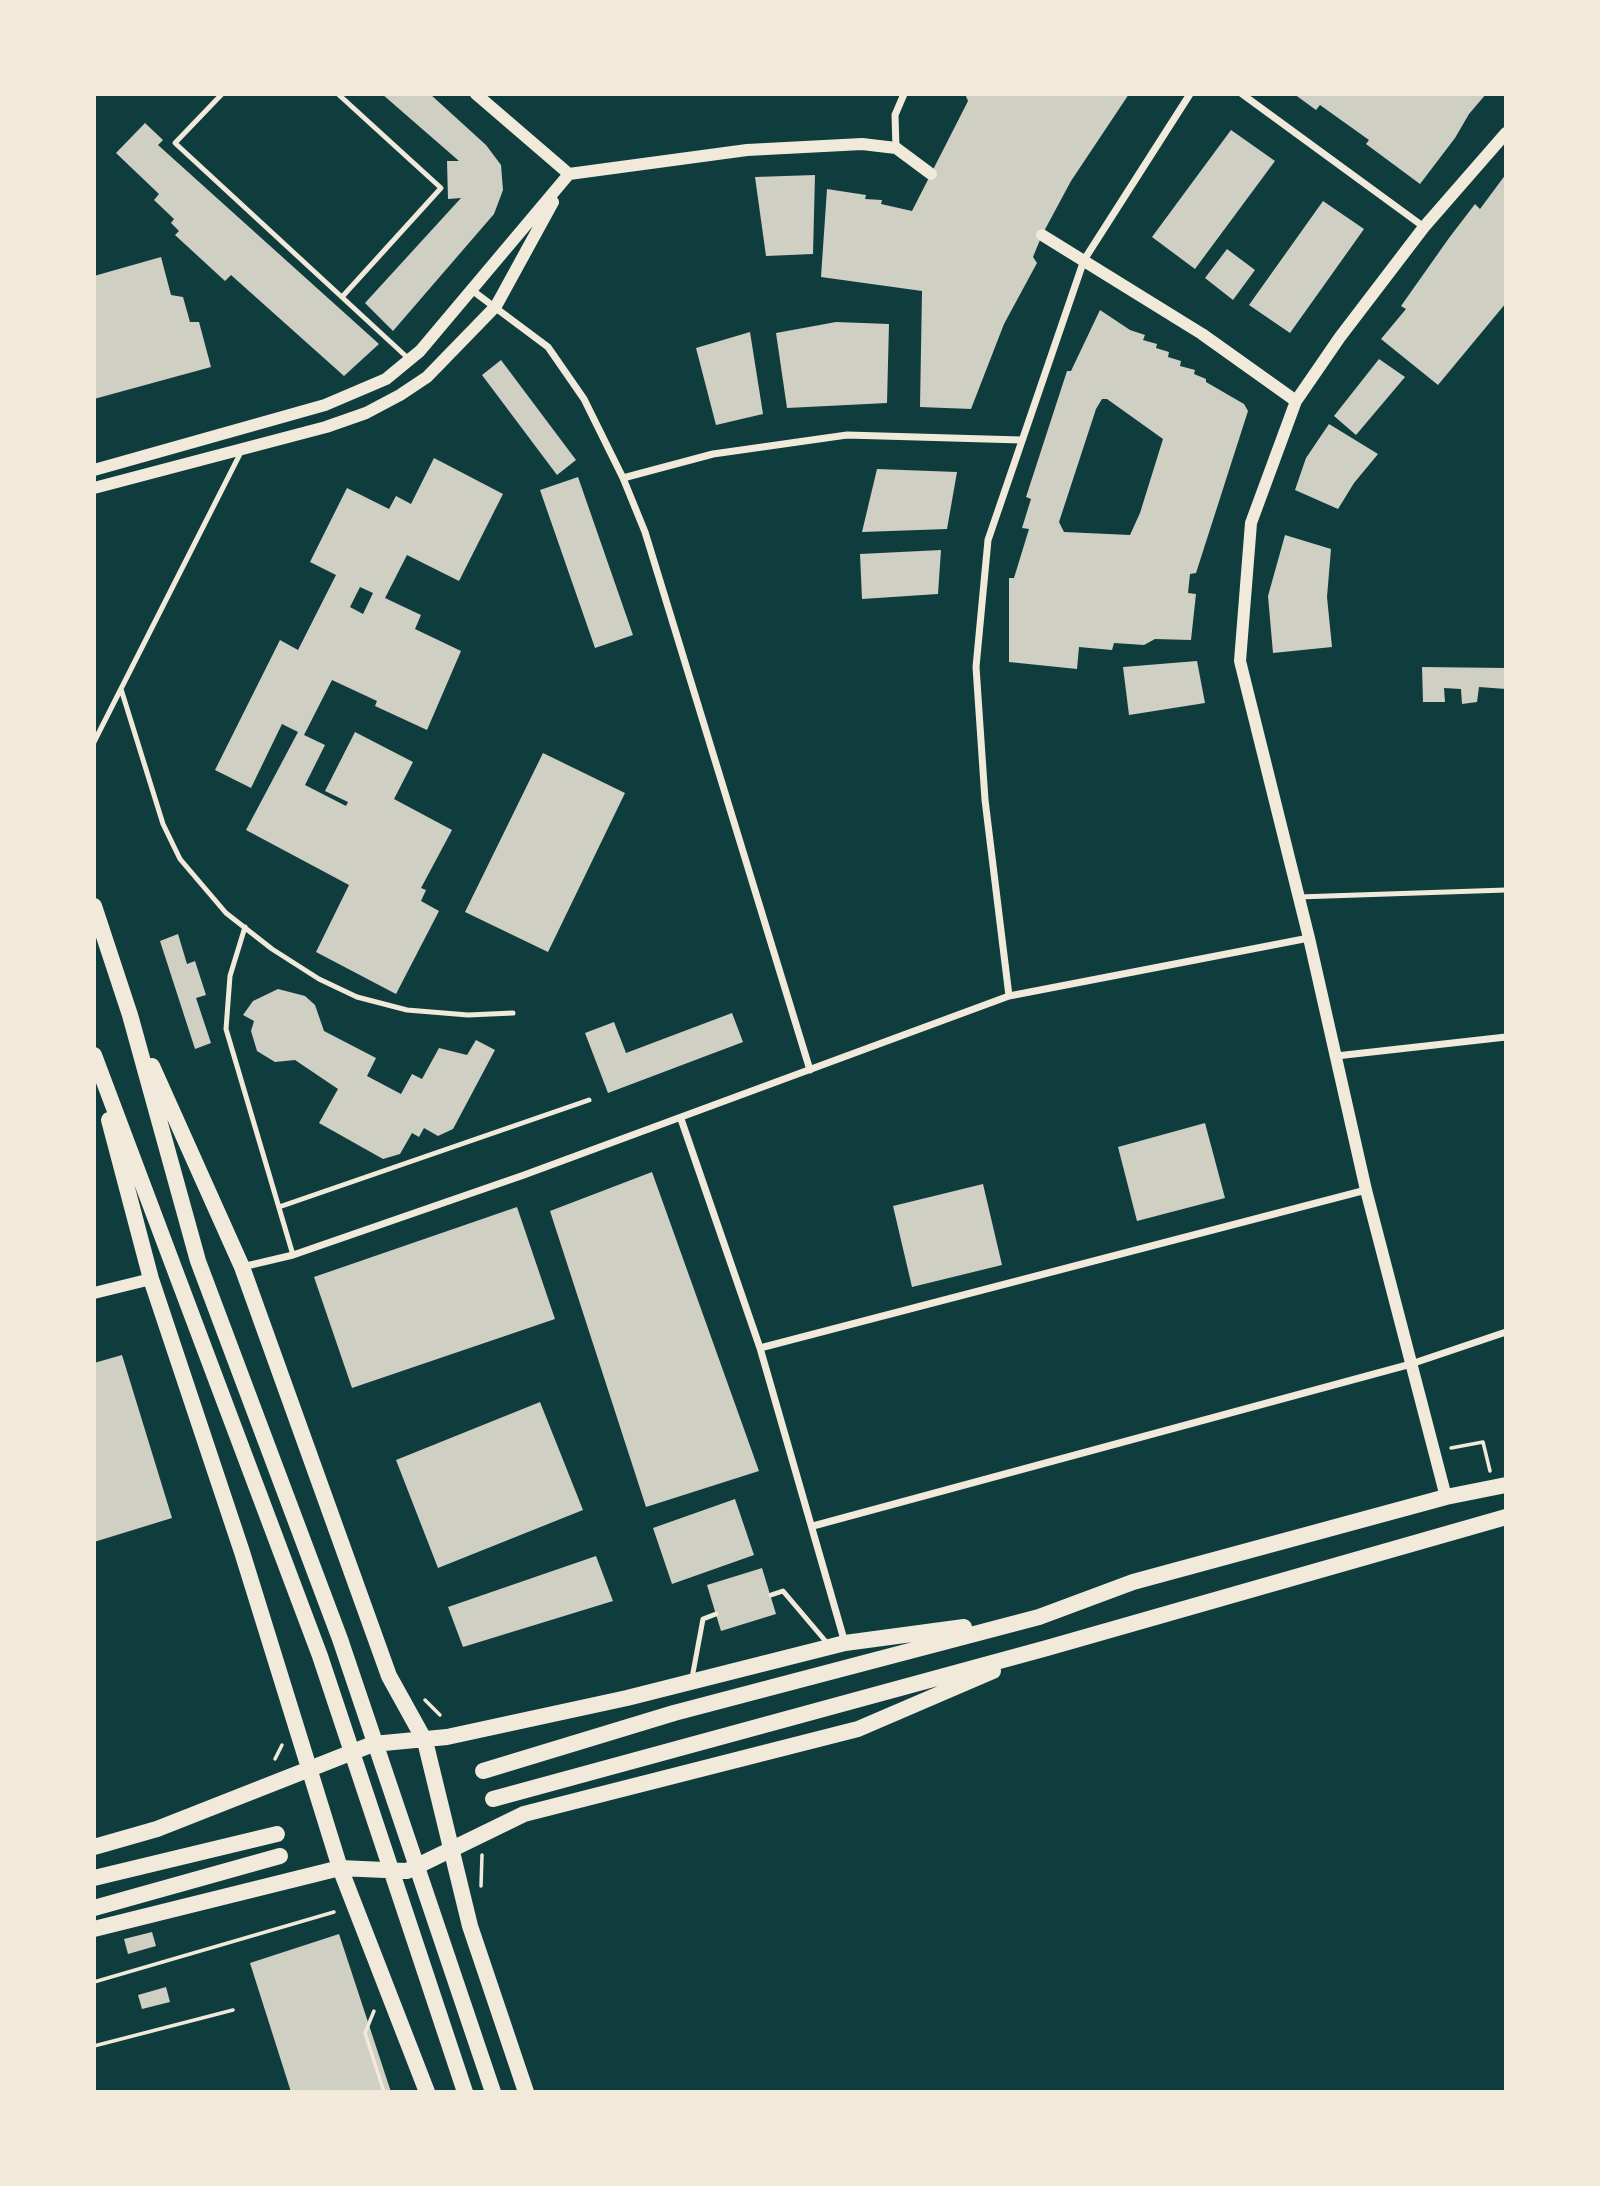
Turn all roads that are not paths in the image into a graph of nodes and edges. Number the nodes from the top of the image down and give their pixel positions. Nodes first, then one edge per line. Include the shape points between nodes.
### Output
1 (222, 94) edge
2 (338, 94) edge
3 (476, 94) edge
4 (904, 94) edge
5 (1190, 94) edge
6 (1241, 94) edge
7 (1506, 133) edge
8 (896, 148) junction
9 (569, 174) junction
10 (931, 174) dead end
11 (1424, 227) junction
12 (1042, 235) dead end
13 (1084, 260) junction
14 (473, 291) junction
15 (342, 297) junction
16 (496, 306) junction
17 (410, 360) junction
18 (1296, 401) junction
19 (1021, 440) junction
20 (243, 450) junction
21 (94, 470) edge
22 (623, 478) junction
23 (94, 488) edge
24 (121, 689) junction
25 (94, 742) edge
26 (1506, 890) edge
27 (1298, 897) junction
28 (94, 906) edge
29 (244, 927) junction
30 (1309, 938) junction
31 (1009, 996) junction
32 (513, 1013) dead end
33 (130, 1015) junction
34 (1506, 1037) edge
35 (94, 1055) edge
36 (1336, 1056) junction
37 (94, 1064) edge
38 (810, 1070) junction
39 (589, 1100) dead end
40 (681, 1119) junction
41 (1366, 1190) junction
42 (279, 1207) junction
43 (293, 1255) junction
44 (242, 1267) junction
45 (151, 1279) junction
46 (94, 1293) edge
47 (1506, 1332) edge
48 (760, 1348) junction
49 (1411, 1364) junction
50 (1506, 1485) edge
51 (1446, 1497) junction
52 (1506, 1517) edge
53 (813, 1526) junction
54 (771, 1595) dead end
55 (716, 1614) dead end
56 (1039, 1617) junction
57 (838, 1645) junction
58 (1047, 1648) junction
59 (692, 1682) junction
60 (425, 1741) junction
61 (308, 1771) junction
62 (483, 1771) dead end
63 (493, 1799) dead end
64 (277, 1834) dead end
65 (94, 1847) edge
66 (450, 1849) junction
67 (280, 1856) dead end
68 (340, 1868) junction
69 (94, 1878) edge
70 (94, 1908) edge
71 (94, 1929) edge
72 (427, 2091) edge
73 (466, 2091) edge
74 (494, 2091) edge
75 (526, 2091) edge

1 - 15 lane via 175,143
2 - 15 lane via 441,188
3 - 9 street
4 - 8 street via 895,116
5 - 13 street
6 - 11 street
7 - 11 street
8 - 9 street via 862,144 747,150
8 - 10 street
9 - 14 street
9 - 16 street
11 - 18 street
12 - 13 street
13 - 18 street via 1202,334
13 - 19 street
14 - 16 street
14 - 17 street
15 - 17 lane
16 - 20 street via 427,377 400,396 366,413
16 - 22 street via 548,347 584,399
17 - 21 street via 386,380 326,405
18 - 27 street via 1251,523 1240,661
19 - 22 street via 847,435 713,454
19 - 31 street via 988,540 976,667 985,800
20 - 23 street
20 - 24 lane
22 - 38 street via 645,532
24 - 25 lane
24 - 29 lane via 163,824 180,859
26 - 27 lane
27 - 30 street
28 - 33 main road
29 - 32 lane via 319,979 357,997 407,1010
29 - 42 lane via 230,976 226,1029
30 - 31 street
30 - 36 street
31 - 38 street
33 - 44 main road
33 - 74 main road via 198,1261 340,1639
34 - 36 street
35 - 73 main road via 320,1656
36 - 41 street
37 - 45 main road
38 - 40 street
39 - 42 lane
40 - 43 street
40 - 48 street
41 - 48 street
41 - 49 street
42 - 43 lane
43 - 44 street
44 - 60 main road via 389,1676
45 - 46 street
45 - 61 main road via 242,1552
47 - 49 street
48 - 53 street
49 - 51 street
49 - 53 street
50 - 51 main road
51 - 56 main road via 1133,1582
52 - 58 main road
53 - 57 street
54 - 57 lane via 783,1591
55 - 59 lane via 703,1619
56 - 57 main road
56 - 62 main road via 685,1710
57 - 59 main road
58 - 63 main road
58 - 66 main road via 858,1729 524,1814
59 - 60 main road
60 - 61 main road via 373,1744
60 - 66 main road
61 - 65 main road via 157,1829
61 - 68 main road
64 - 69 main road
66 - 68 main road via 407,1871
66 - 75 main road via 470,1926
67 - 70 main road
68 - 71 main road
68 - 72 main road

